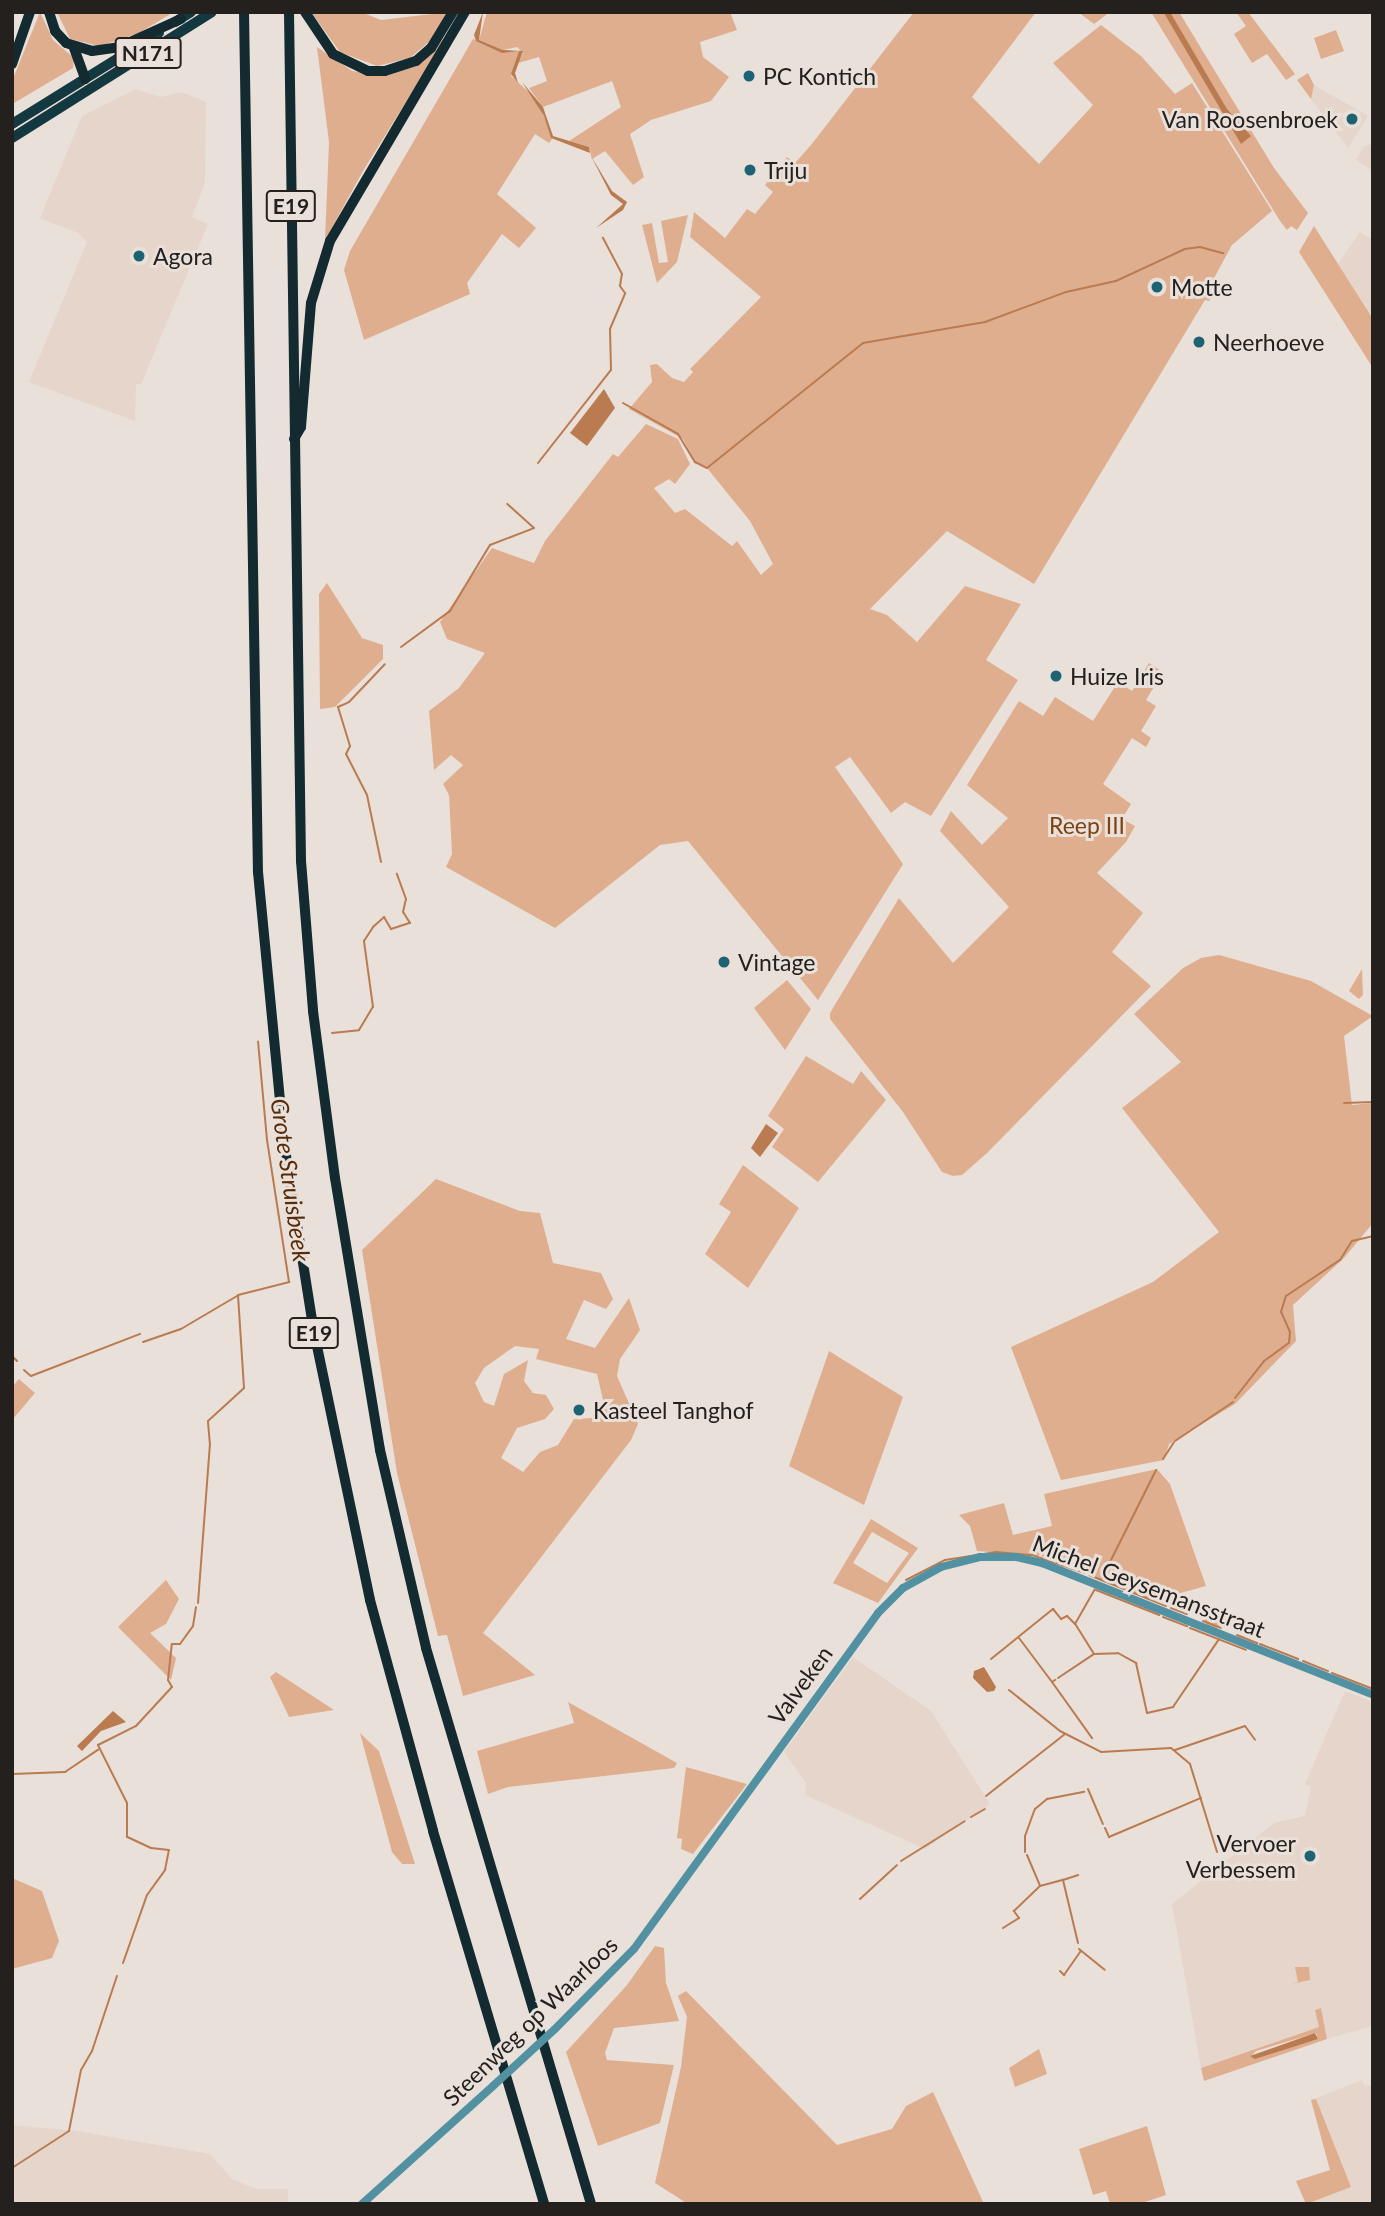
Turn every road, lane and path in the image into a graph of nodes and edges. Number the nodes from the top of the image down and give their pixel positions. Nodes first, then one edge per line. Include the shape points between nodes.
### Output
1 (30, 12) edge
2 (48, 12) edge
3 (212, 12) edge
4 (289, 12) edge
5 (305, 12) edge
6 (453, 12) edge
7 (465, 12) edge
8 (186, 15) edge
9 (244, 16) edge
10 (74, 48) junction
11 (12, 64) edge
12 (85, 79) junction
13 (83, 93) junction
14 (12, 125) edge
15 (27, 129) junction
16 (12, 138) edge
17 (297, 398) junction
18 (877, 1613) joint
19 (1373, 1695) edge
20 (754, 1781) joint
21 (362, 2204) edge
22 (544, 2204) edge
23 (591, 2204) edge

1 - 11 highway
2 - 10 highway via 55,31
3 - 13 highway, N171
4 - 17 highway, E19
5 - 6 highway via 333,54 354,67 385,71 416,61 431,48
7 - 17 highway via 330,241 311,303
8 - 10 highway via 119,47 100,51
8 - 12 highway, N171
9 - 22 highway, E19 via 258,872 283,1130 313,1327 370,1600
10 - 12 highway
12 - 13 highway
12 - 14 highway, N171
13 - 15 highway, N171
14 - 15 highway
15 - 16 highway, N171
17 - 23 highway, E19 via 293,441 301,861 313,1011 352,1285 380,1450 426,1648
18 - 19 street, Michel Geysemansstraat via 902,1588 942,1567 980,1557 1016,1557 1057,1567
18 - 20 street, Valveken
20 - 21 street, Steenweg op Waarloos, bridge via 634,1949 555,2029

